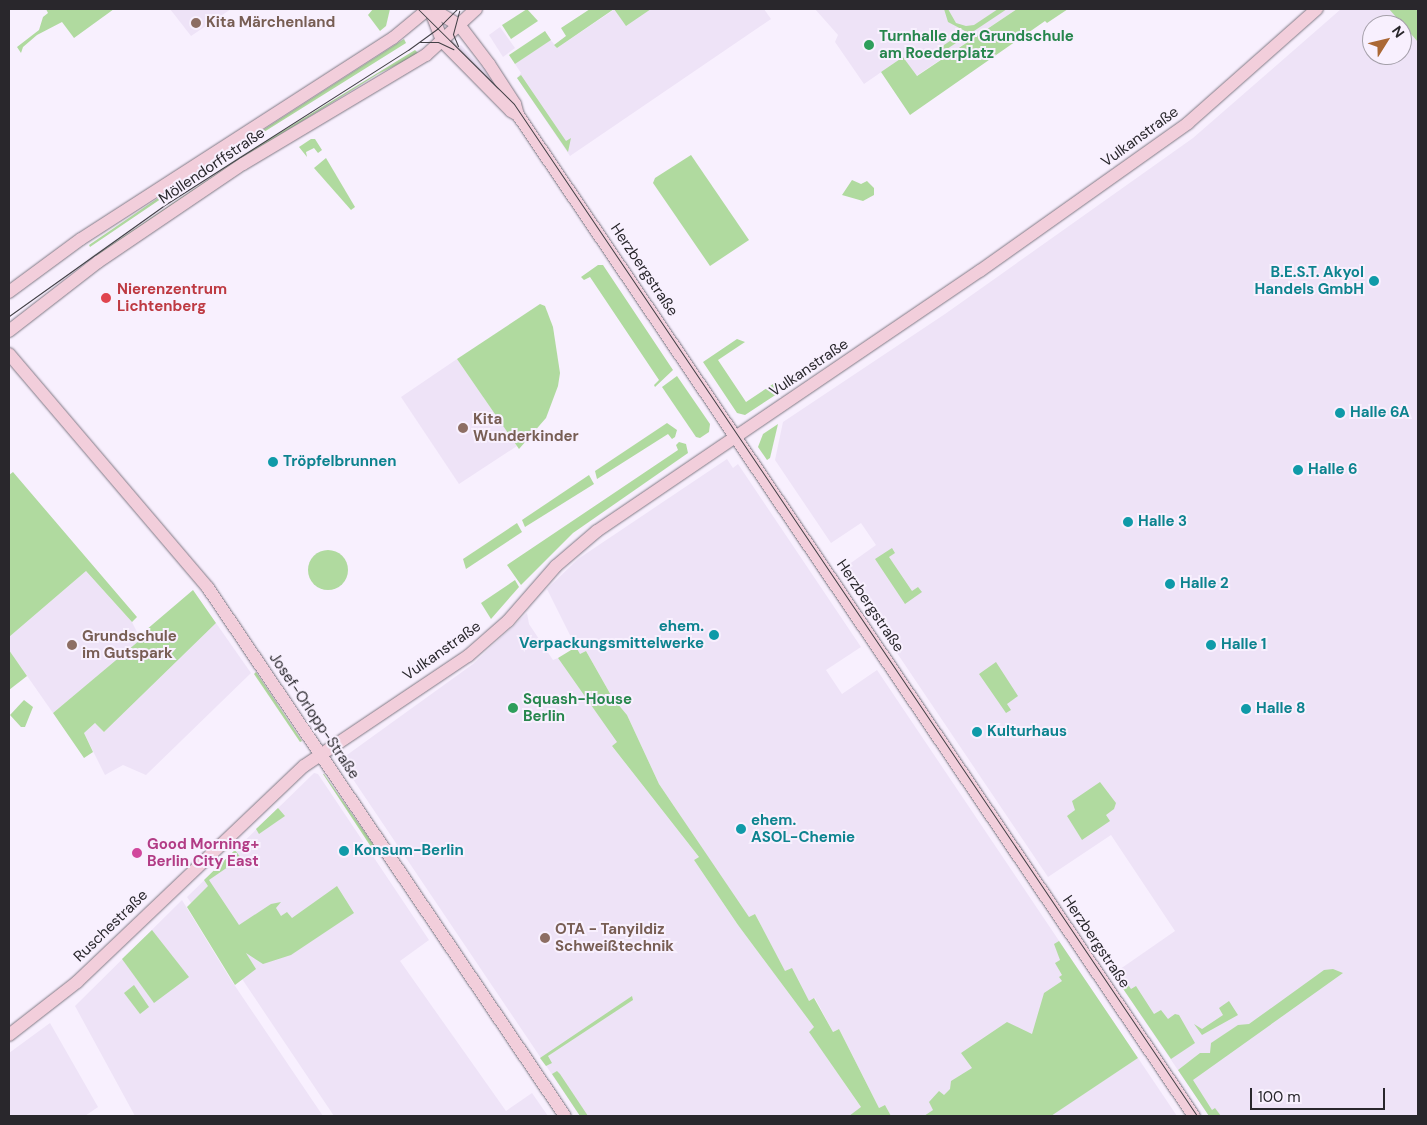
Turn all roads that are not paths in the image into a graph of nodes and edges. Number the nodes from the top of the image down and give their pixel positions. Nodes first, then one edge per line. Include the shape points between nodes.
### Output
1 (430, 9) edge
2 (476, 9) edge
3 (1317, 9) edge
4 (460, 26) junction
5 (442, 40) junction
6 (518, 115) junction
7 (9, 292) edge
8 (9, 331) edge
9 (9, 354) edge
10 (736, 437) junction
11 (320, 754) junction
12 (9, 1035) edge
13 (565, 1116) edge
14 (1194, 1116) edge

1 - 4 street, Herzbergstraße
1 - 5 street
1 - 7 street, Möllendorffstraße via 394,38 82,239
2 - 4 street, Möllendorffstraße
3 - 10 street, Vulkanstraße via 1188,124
4 - 5 street, Möllendorffstraße
4 - 6 street, Herzbergstraße via 516,104
5 - 6 street, Herzbergstraße via 511,112
5 - 8 street, Möllendorffstraße via 422,57 236,169 98,262
6 - 10 street, Herzbergstraße
9 - 11 street, Josef-Orlopp-Straße via 202,580
10 - 11 street, Vulkanstraße via 581,543 556,566 508,621 468,656
10 - 14 street, Herzbergstraße
11 - 12 street, Ruschestraße via 262,804 77,982
11 - 13 street, Josef-Orlopp-Straße

